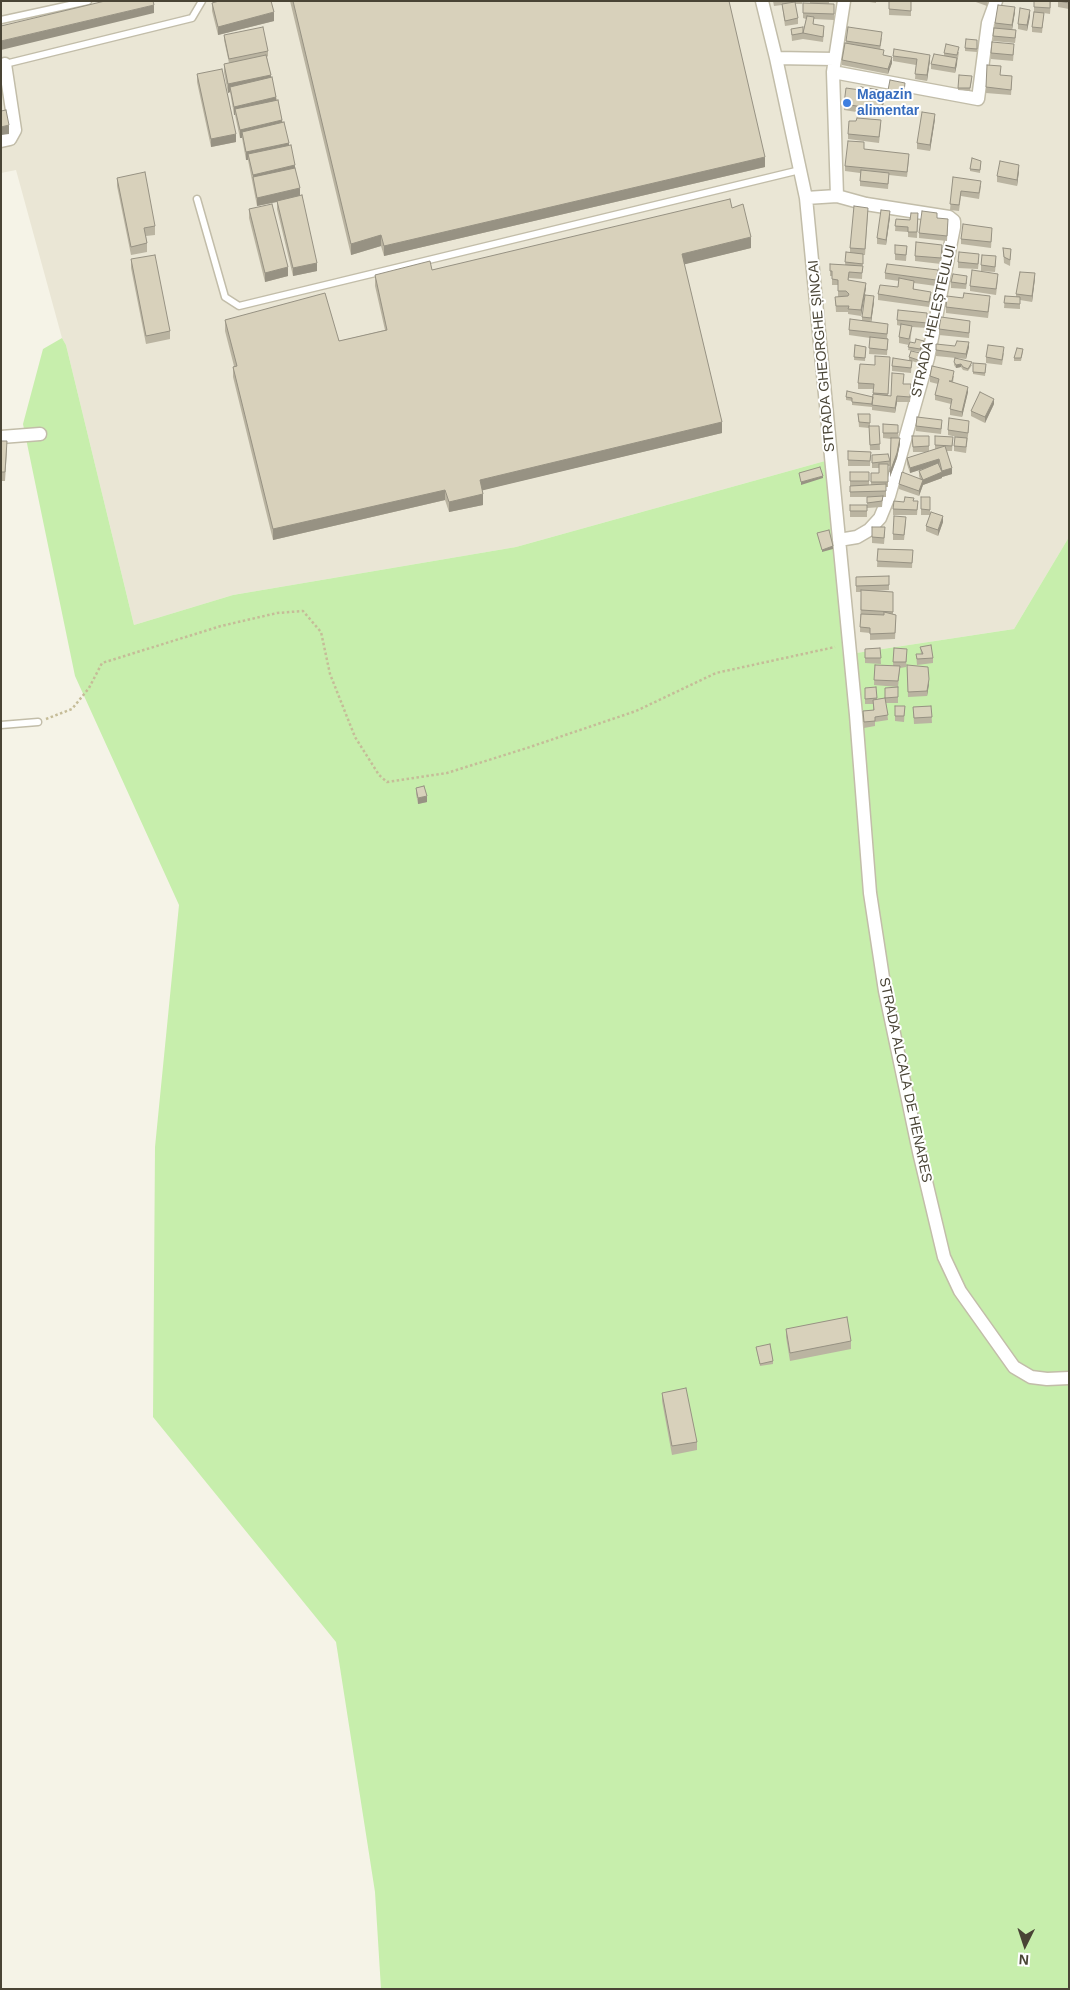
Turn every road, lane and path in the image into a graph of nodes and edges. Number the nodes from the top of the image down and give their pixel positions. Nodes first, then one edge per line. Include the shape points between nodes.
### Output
1 (88, 1) edge
2 (202, 1) edge
3 (762, 1) edge
4 (844, 1) edge
5 (996, 1) edge
6 (1, 20) edge
7 (776, 58) junction
8 (834, 58) junction
9 (3, 65) edge
10 (833, 72) junction
11 (1, 142) edge
12 (800, 170) junction
13 (837, 196) junction
14 (806, 198) junction
15 (197, 199) dead end
16 (40, 434) dead end
17 (1, 437) edge
18 (839, 540) junction
19 (849, 644) junction
20 (856, 715) joint
21 (38, 722) joint
22 (1, 725) edge
23 (1069, 1378) edge

1 - 6 lane
2 - 9 lane via 192,18
3 - 7 street, STRADA GHEORGHE ȘINCAI
4 - 8 street
5 - 10 street via 988,23 978,99
7 - 8 street
7 - 12 street, STRADA GHEORGHE ȘINCAI
8 - 10 street
9 - 11 street via 15,130 10,139
10 - 13 street
12 - 14 street, STRADA GHEORGHE ȘINCAI
12 - 15 lane via 239,306 225,297
13 - 14 street
13 - 18 street, STRADA HELEȘTEULUI via 954,220 928,358 889,496 880,518 869,530 857,537
14 - 18 street, STRADA GHEORGHE ȘINCAI
16 - 17 street
18 - 19 street, STRADA GHEORGHE ȘINCAI
19 - 20 street, STRADA GHEORGHE ȘINCAI
19 - 21 path via 716,674 636,711 527,748 447,773 387,782 379,775 356,737 330,674 320,632 303,612 277,613 221,626 102,664 72,709
20 - 23 street, STRADA ALCALA DE HENARES via 870,893 885,991 944,1257 960,1291 1014,1367 1031,1376
21 - 22 lane

